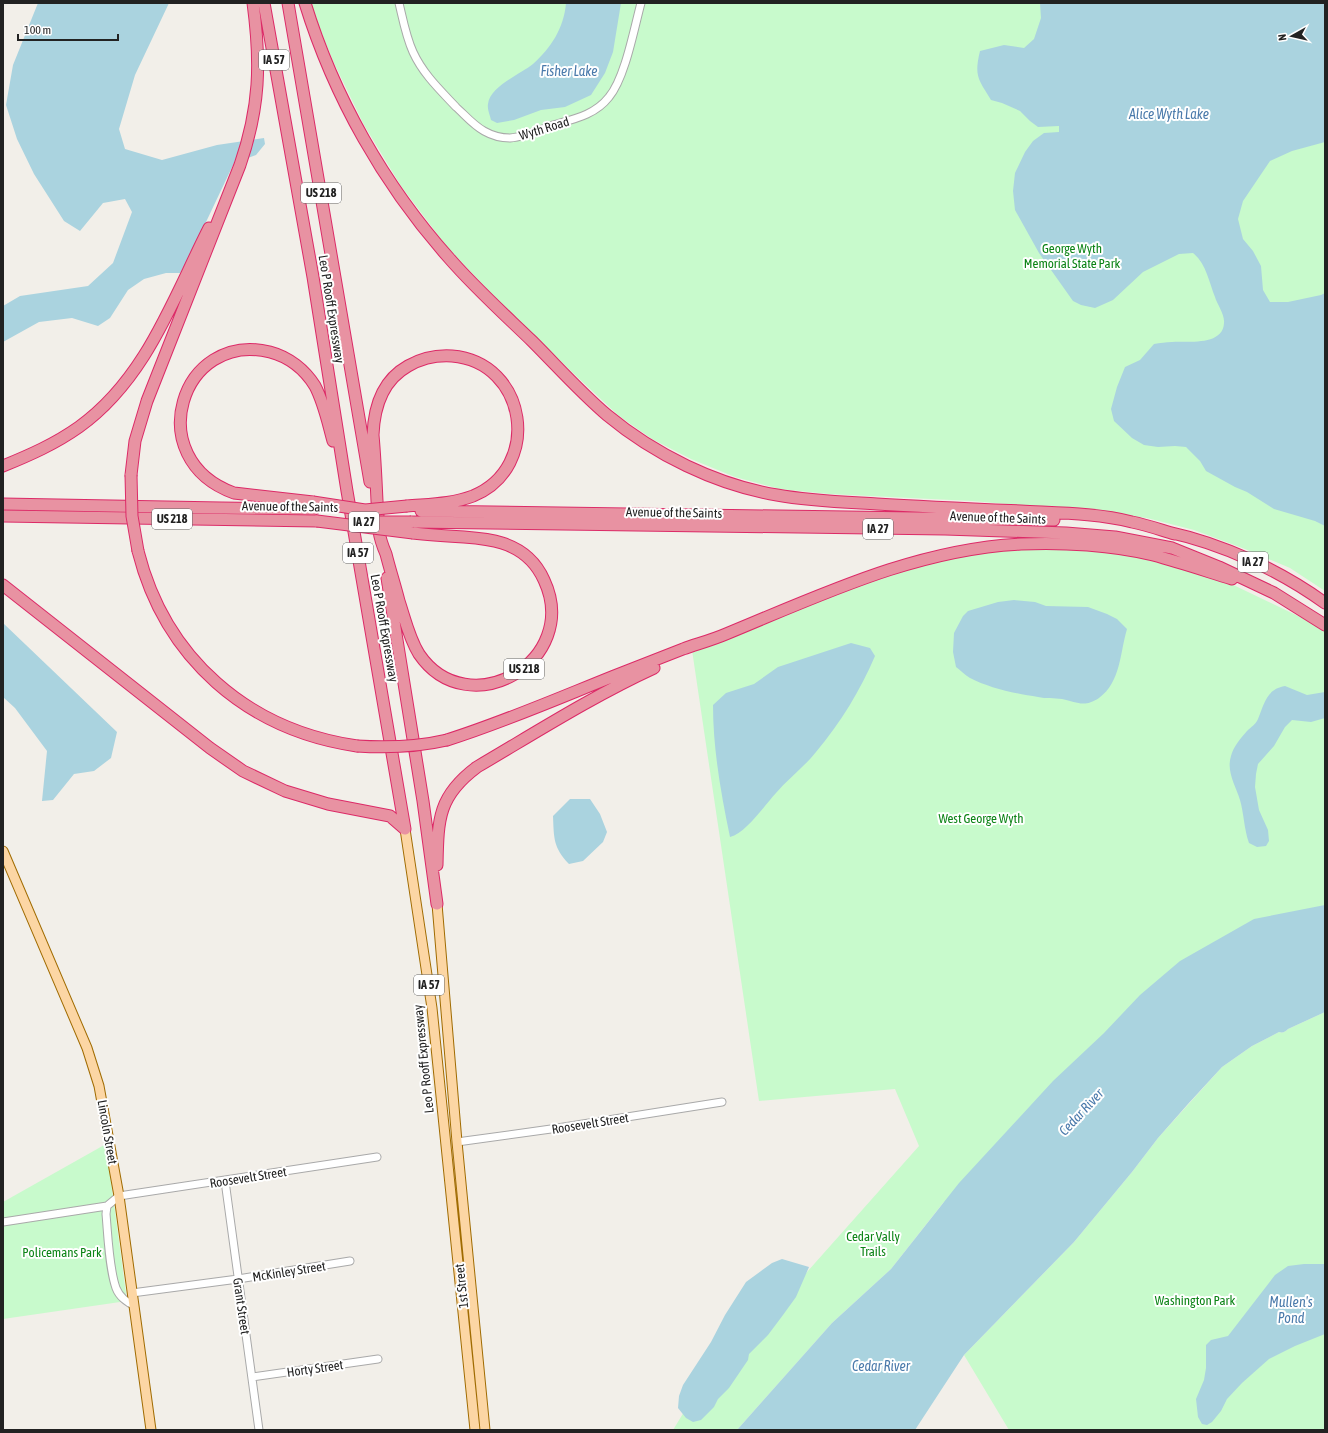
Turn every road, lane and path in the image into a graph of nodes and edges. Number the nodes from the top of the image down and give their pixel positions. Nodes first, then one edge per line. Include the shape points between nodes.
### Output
1 (252, 3) edge
2 (264, 3) edge
3 (288, 3) edge
4 (305, 3) edge
5 (399, 3) edge
6 (641, 3) edge
7 (240, 165) junction
8 (3, 466) edge
9 (347, 491) junction
10 (3, 504) edge
11 (314, 506) junction
12 (408, 508) junction
13 (3, 516) edge
14 (317, 521) joint
15 (412, 528) junction
16 (379, 532) junction
17 (1175, 534) junction
18 (3, 585) edge
19 (1274, 593) junction
20 (1325, 603) edge
21 (1325, 625) edge
22 (723, 635) junction
23 (405, 830) junction
24 (3, 851) edge
25 (437, 904) junction
26 (722, 1102) dead end
27 (447, 1142) joint
28 (457, 1142) junction
29 (377, 1157) dead end
30 (225, 1181) junction
31 (119, 1196) junction
32 (107, 1206) junction
33 (3, 1222) edge
34 (350, 1261) dead end
35 (238, 1279) junction
36 (132, 1293) junction
37 (134, 1305) junction
38 (378, 1359) dead end
39 (252, 1377) junction
40 (151, 1430) edge
41 (259, 1430) edge
42 (475, 1430) edge
43 (485, 1430) edge

1 - 7 highway via 259,57 255,112 252,130
2 - 9 highway, Leo P Rooff Expressway / IA 57 via 313,277
3 - 16 highway, Leo P Rooff Expressway / US 218
4 - 17 highway via 346,107 372,154 419,222 476,288 608,416 660,451 725,482 774,495 810,500 1073,514 1130,521
5 - 6 street, Wyth Road via 408,40 430,79 470,121 497,136 510,138 585,116 609,98 623,70
7 - 8 highway via 158,334 135,371 108,402 80,427 39,451
7 - 22 highway, bridge via 139,426 131,475 132,516 142,569 159,610 194,660 222,687 249,707 292,730 337,743 390,747 447,740
9 - 11 highway via 319,396 315,386 303,371 282,356 257,350 240,350 215,359 192,381 181,412 180,428 184,446 196,468 216,485 234,493
9 - 23 highway, Leo P Rooff Expressway / IA 57
10 - 11 highway, Avenue of the Saints via 220,508
11 - 12 highway, Avenue of the Saints / IA 27, bridge via 365,510
12 - 16 highway via 457,501 474,495 498,479 510,461 518,439 516,410 498,377 464,357 434,356 414,362 397,373 379,398 373,427
12 - 17 highway, Avenue of the Saints / IA 27 via 1062,520 1118,524
13 - 14 highway, Avenue of the Saints / US 218
14 - 15 highway, Avenue of the Saints / IA 27, bridge
15 - 16 highway, US 218 via 493,540 513,547 541,573 550,594 552,616 548,634 538,653 518,673 500,681 477,685 456,682 427,664 413,644
15 - 19 highway, Avenue of the Saints / IA 27 via 945,530 1087,534 1172,548
16 - 25 highway, Leo P Rooff Expressway / IA 57 via 423,801
17 - 20 highway, Avenue of the Saints / IA 27 via 1251,561
18 - 23 highway via 210,748 243,771 305,798 390,816
19 - 21 highway, Avenue of the Saints / IA 27
19 - 22 highway via 1151,555 1091,546 1020,544 966,550 911,563 847,585
22 - 25 highway via 608,691 466,775 448,797 438,823
23 - 27 main road, Leo P Rooff Expressway / IA 57 via 432,1008
24 - 31 main road, Lincoln Street via 95,1070
25 - 28 main road, Leo P Rooff Expressway / IA 57
26 - 28 street, Roosevelt Street
27 - 42 main road, 1st Street
28 - 43 main road, 1st Street
29 - 30 street, Roosevelt Street
30 - 31 street, Roosevelt Street
30 - 35 street, Grant Street
31 - 32 street
31 - 36 main road, Lincoln Street
32 - 33 street
32 - 37 street via 116,1290 128,1303
34 - 35 street, McKinley Street
35 - 36 street, McKinley Street
35 - 39 street, Grant Street
36 - 37 main road, Lincoln Street
37 - 40 main road, Lincoln Street
38 - 39 street, Horty Street
39 - 41 street, Grant Street

